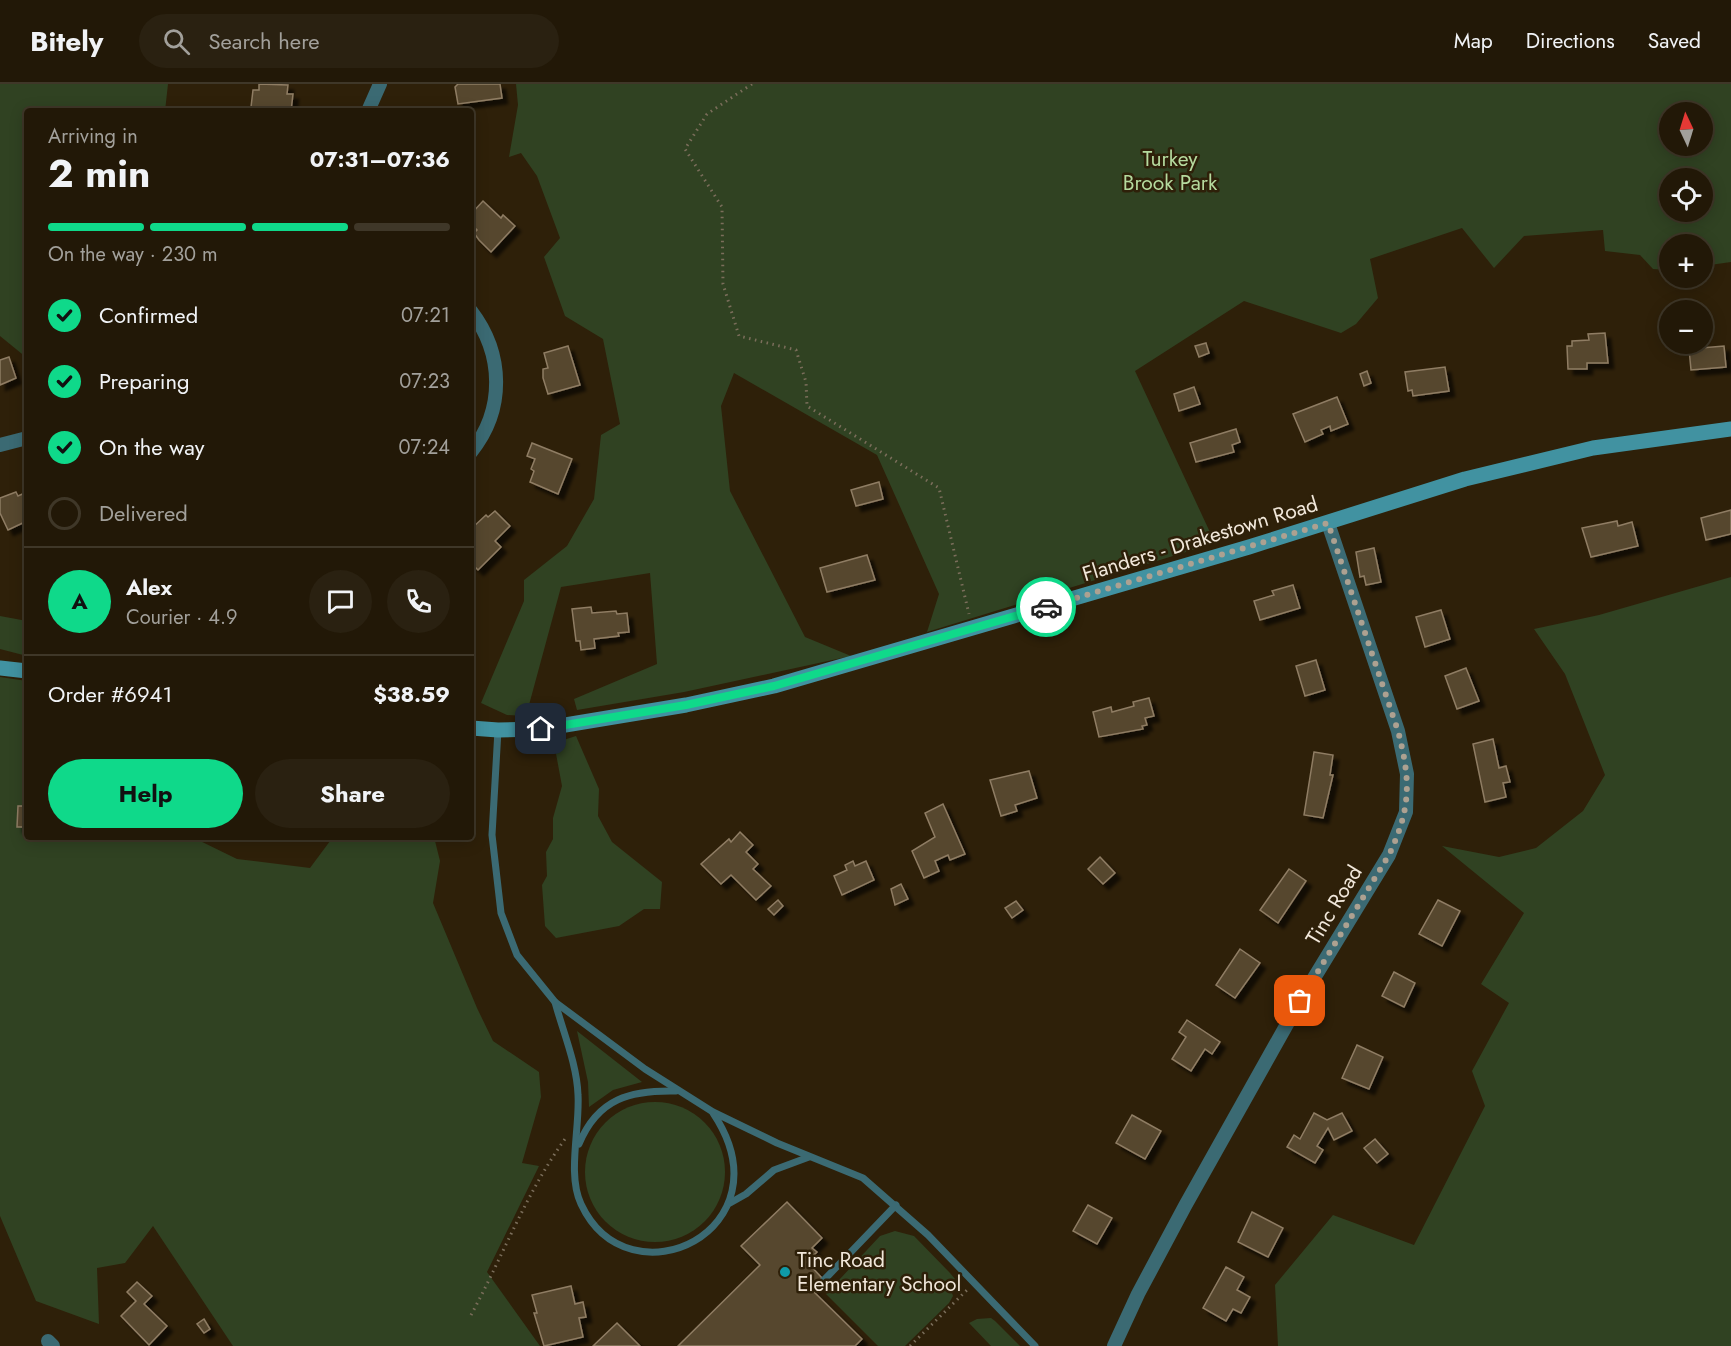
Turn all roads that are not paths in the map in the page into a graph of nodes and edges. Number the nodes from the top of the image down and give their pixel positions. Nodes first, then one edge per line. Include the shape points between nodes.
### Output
1 (380, 84) edge
2 (369, 108) edge
3 (474, 316) edge
4 (1731, 429) edge
5 (24, 439) edge
6 (0, 445) edge
7 (474, 447) edge
8 (1328, 523) junction
9 (0, 668) edge
10 (24, 671) edge
11 (474, 728) edge
12 (498, 730) junction
13 (555, 1002) junction
14 (678, 1091) junction
15 (713, 1112) junction
16 (578, 1146) junction
17 (809, 1157) junction
18 (730, 1203) junction
19 (896, 1205) junction
20 (824, 1280) dead end
21 (1035, 1346) edge
22 (1114, 1346) edge

1 - 2 street
3 - 7 street via 492,348 497,379 492,417
4 - 8 street, Flanders - Drakestown Road via 1593,448 1538,460 1432,488
5 - 6 street
8 - 12 street, Flanders - Drakestown Road via 774,686 541,729
8 - 22 street, Tinc Road via 1398,731 1407,774 1406,812 1389,855 1300,1001 1185,1206
9 - 10 street
11 - 12 street, Flanders - Drakestown Road
12 - 13 lane via 492,835 501,913 517,955
13 - 14 lane
13 - 16 lane via 575,1073
14 - 15 lane
14 - 16 lane via 649,1090 621,1098 596,1116
15 - 17 lane
15 - 18 lane via 734,1156 735,1184
16 - 18 lane via 574,1169 579,1201 596,1226 621,1245 652,1252 684,1247 712,1228
17 - 18 lane via 774,1170
17 - 19 lane via 863,1178
19 - 20 lane
19 - 21 lane

